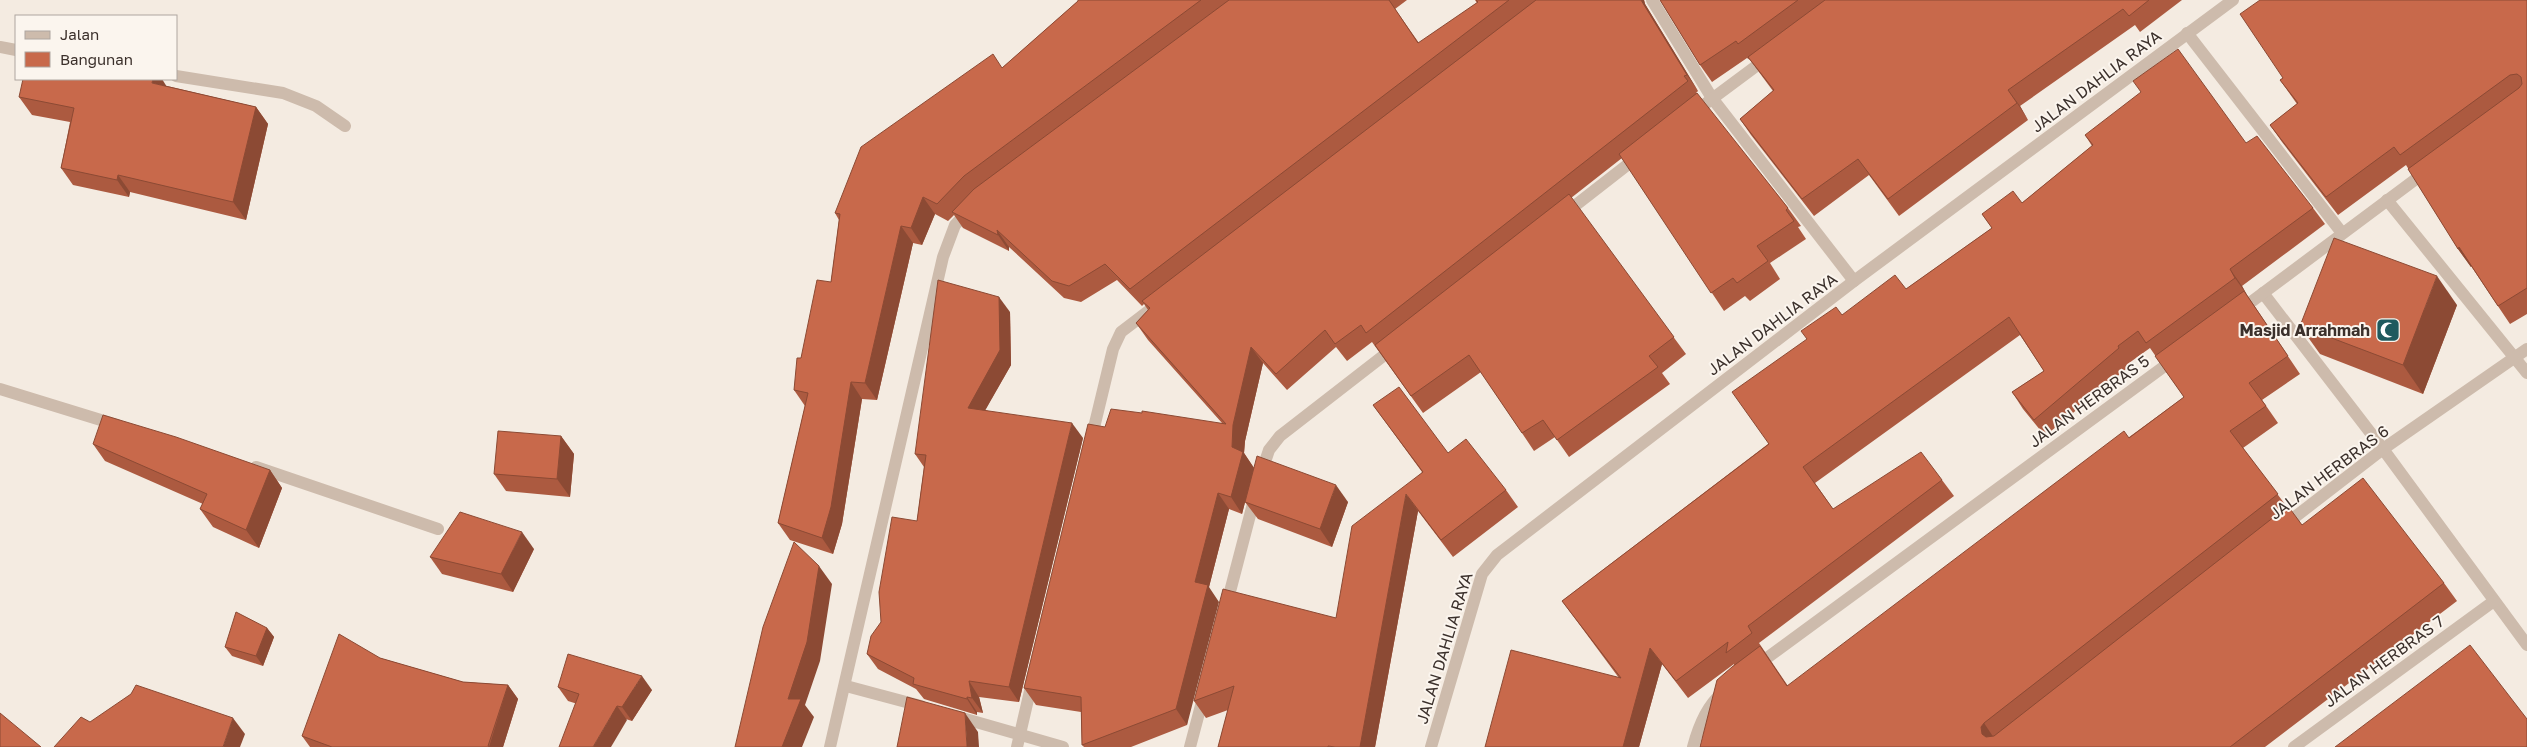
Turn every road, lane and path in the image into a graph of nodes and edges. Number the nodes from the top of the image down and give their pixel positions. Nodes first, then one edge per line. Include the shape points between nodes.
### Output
1 (1652, 0) edge
2 (2233, 0) edge
3 (2187, 33) junction
4 (0, 47) edge
5 (15, 50) edge
6 (1775, 52) edge
7 (178, 76) edge
8 (1712, 98) junction
9 (1681, 123) edge
10 (345, 126) dead end
11 (1650, 147) edge
12 (2441, 161) edge
13 (980, 199) edge
14 (2386, 200) junction
15 (1555, 221) edge
16 (2342, 233) junction
17 (1854, 282) junction
18 (2263, 293) junction
19 (1166, 298) edge
20 (2232, 316) edge
21 (1406, 338) edge
22 (2527, 349) edge
23 (2184, 352) edge
24 (2516, 358) junction
25 (2527, 374) edge
26 (0, 389) edge
27 (131, 429) edge
28 (2383, 449) junction
29 (1087, 455) edge
30 (243, 463) edge
31 (438, 529) dead end
32 (2274, 534) edge
33 (2494, 601) junction
34 (1223, 621) edge
35 (2527, 645) edge
36 (1036, 666) edge
37 (1747, 672) edge
38 (1208, 679) edge
39 (1733, 683) edge
40 (846, 686) junction
41 (1020, 734) junction
42 (830, 747) edge
43 (1017, 747) edge
44 (1063, 747) edge
45 (1190, 747) edge
46 (1431, 747) edge
47 (1693, 747) edge
48 (2294, 747) edge

1 - 8 street
2 - 3 street, JALAN DAHLIA RAYA
3 - 16 street
3 - 17 street, JALAN DAHLIA RAYA
4 - 5 street
6 - 8 street
7 - 10 street via 284,93 316,106
8 - 9 street
8 - 17 street
11 - 15 street
12 - 14 street
13 - 40 street via 955,225 943,257
14 - 16 street
14 - 24 street
16 - 18 street
17 - 46 street, JALAN DAHLIA RAYA via 1497,555 1482,574
18 - 20 street
18 - 28 street
19 - 29 street via 1121,332 1113,349
21 - 34 street via 1280,436 1269,450
22 - 24 street, JALAN HERBRAS 6
23 - 37 street, JALAN HERBRAS 5
24 - 25 street
24 - 28 street, JALAN HERBRAS 6
26 - 27 street
28 - 32 street, JALAN HERBRAS 6
28 - 33 street
30 - 31 street
33 - 35 street
33 - 48 street, JALAN HERBRAS 7
36 - 41 street
38 - 45 street
39 - 47 street via 1715,699 1698,729
40 - 41 street
40 - 42 street
41 - 43 street
41 - 44 street

